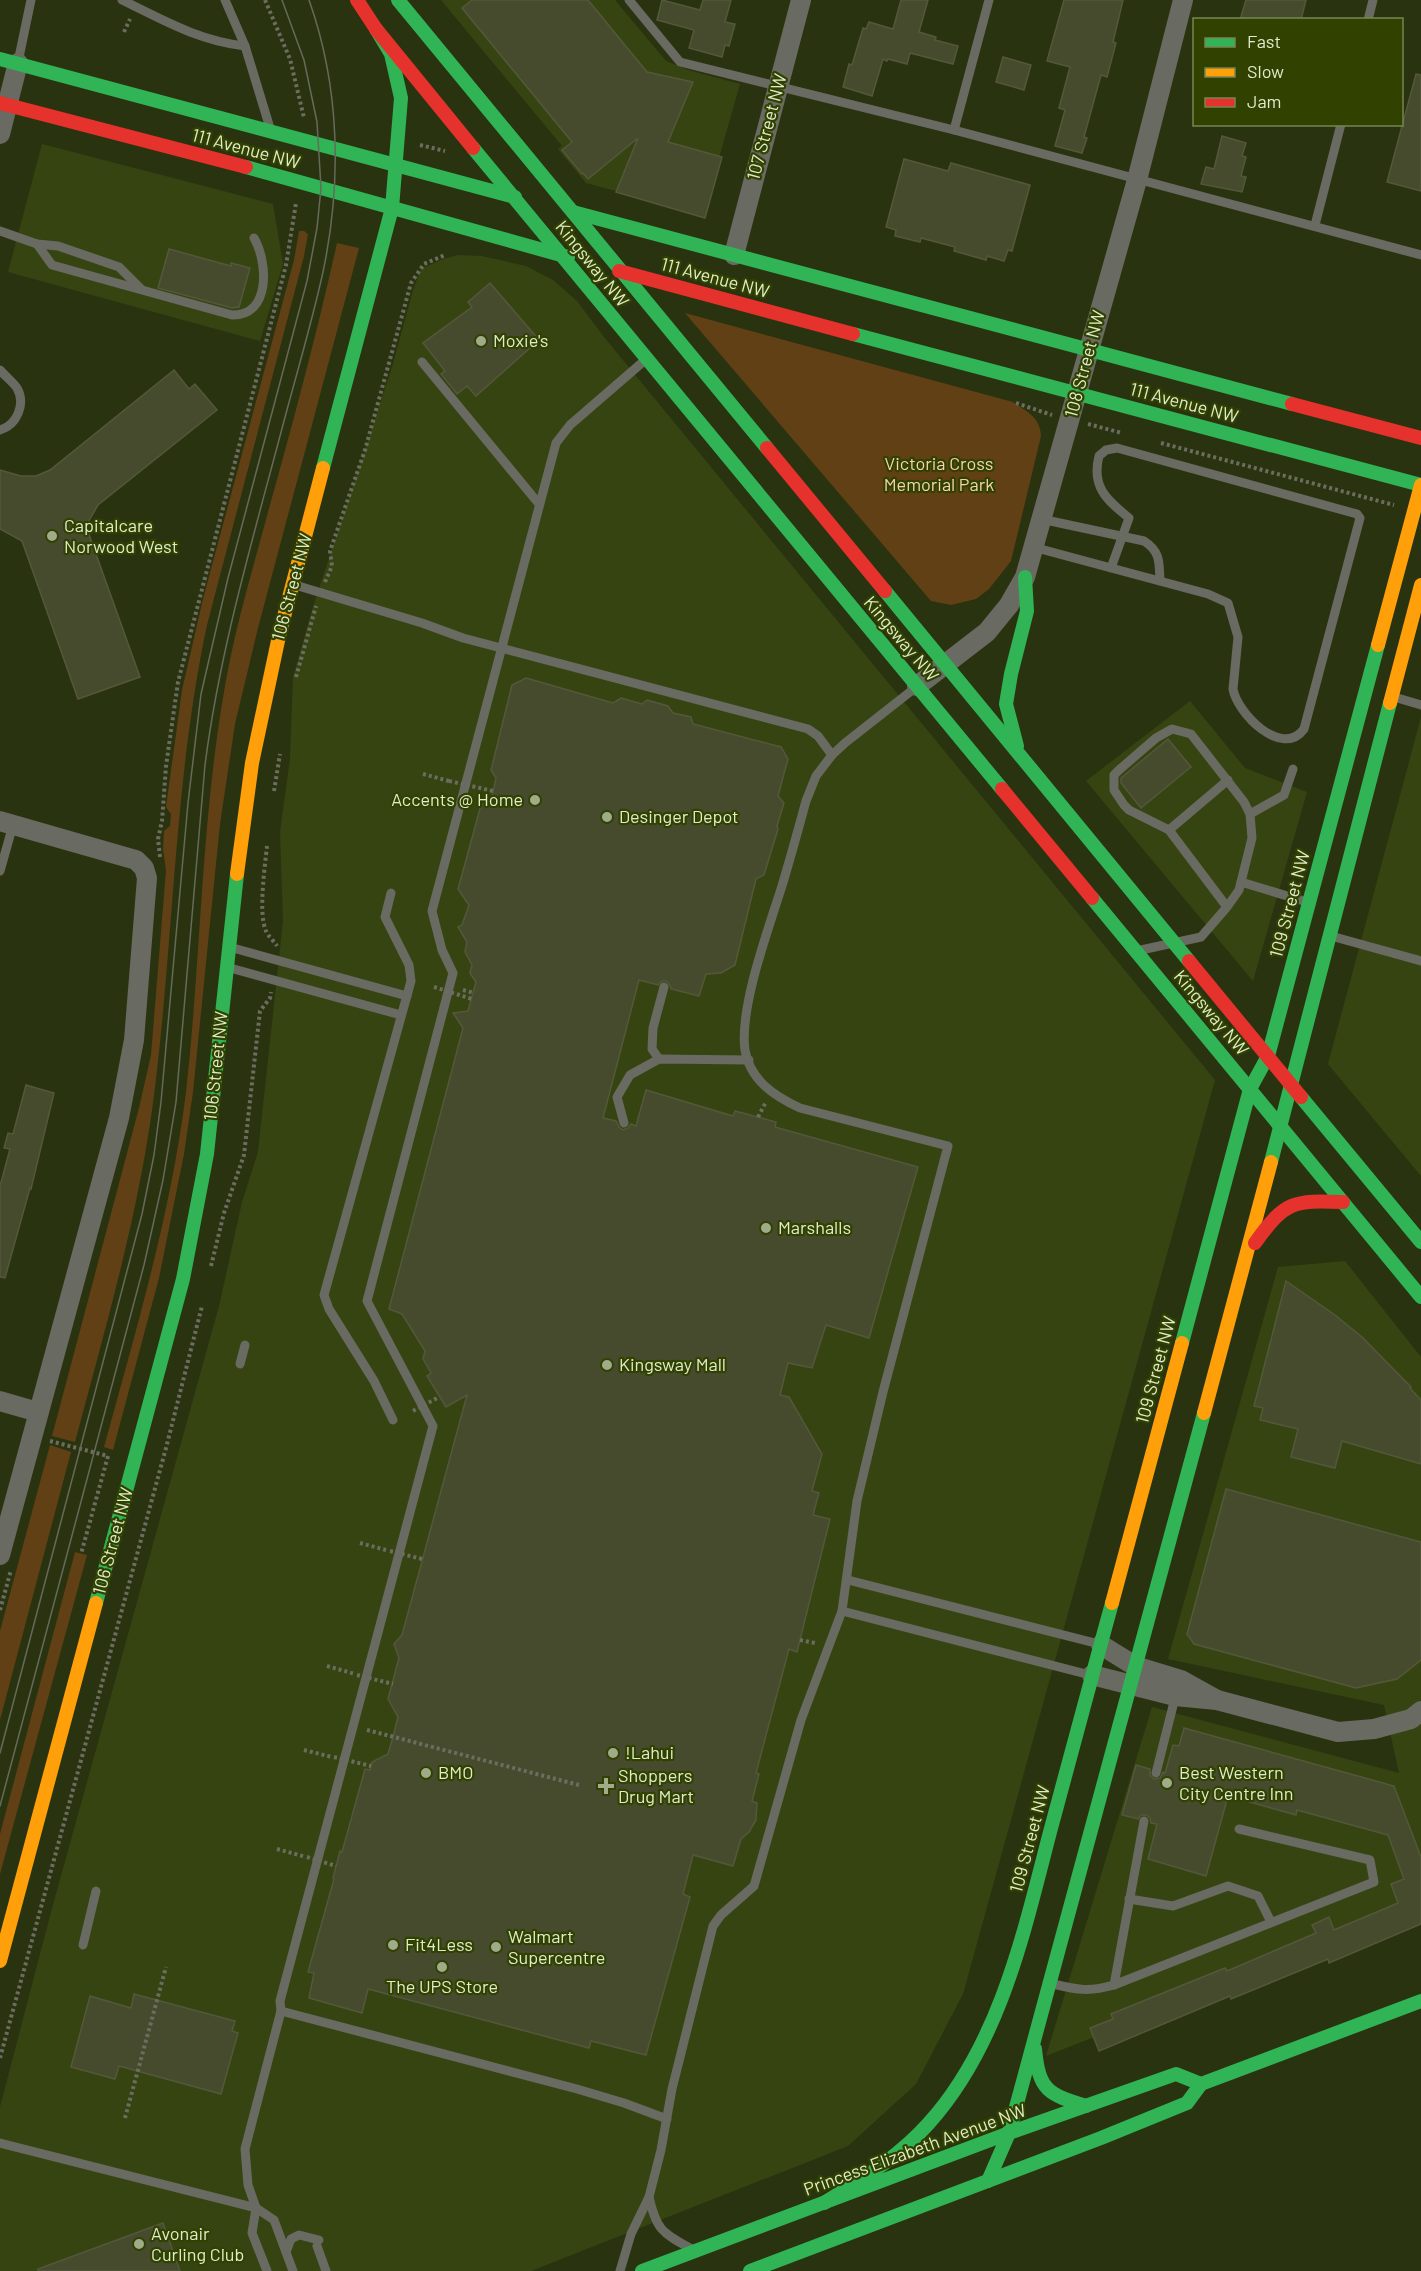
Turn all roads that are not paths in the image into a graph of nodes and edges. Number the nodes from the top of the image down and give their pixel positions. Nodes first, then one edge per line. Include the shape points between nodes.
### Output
1 (31, 0) edge
2 (122, 0) edge
3 (225, 0) edge
4 (357, 0) edge
5 (399, 0) edge
6 (629, 0) edge
7 (801, 0) edge
8 (989, 0) edge
9 (1183, 0) edge
10 (1373, 0) edge
11 (1368, 18) edge
12 (376, 29) junction
13 (245, 46) junction
14 (9, 61) edge
15 (777, 85) junction
16 (4, 104) edge
17 (1340, 126) edge
18 (954, 130) junction
19 (271, 133) junction
20 (0, 135) edge
21 (397, 165) junction
22 (1137, 180) junction
23 (514, 197) junction
24 (534, 202) dead end
25 (392, 208) junction
26 (554, 208) dead end
27 (575, 213) junction
28 (1315, 225) junction
29 (0, 231) edge
30 (254, 238) dead end
31 (37, 244) junction
32 (734, 255) junction
33 (1421, 255) edge
34 (564, 256) junction
35 (624, 272) junction
36 (143, 291) junction
37 (1089, 350) junction
38 (645, 359) junction
39 (422, 362) dead end
40 (0, 370) edge
41 (1077, 394) junction
42 (0, 430) edge
43 (1421, 438) edge
44 (1421, 485) edge
45 (539, 504) junction
46 (1041, 519) junction
47 (1122, 537) junction
48 (1033, 547) junction
49 (1112, 568) junction
50 (1025, 577) junction
51 (1160, 581) junction
52 (293, 585) junction
53 (1420, 595) edge
54 (503, 648) junction
55 (945, 664) junction
56 (917, 686) junction
57 (1392, 697) junction
58 (1421, 705) edge
59 (832, 755) junction
60 (1020, 756) junction
61 (1293, 769) dead end
62 (1228, 780) junction
63 (1250, 814) junction
64 (6, 823) edge
65 (1169, 830) junction
66 (0, 871) edge
67 (1241, 882) junction
68 (391, 893) dead end
69 (1309, 903) junction
70 (1227, 907) junction
71 (1329, 936) junction
72 (1174, 944) junction
73 (229, 947) junction
74 (1136, 952) junction
75 (1421, 961) edge
76 (227, 967) junction
77 (664, 987) dead end
78 (407, 996) junction
79 (401, 1015) junction
80 (1268, 1056) junction
81 (659, 1059) junction
82 (749, 1060) junction
83 (1290, 1083) junction
84 (1250, 1089) junction
85 (624, 1123) dead end
86 (1281, 1125) junction
87 (1343, 1202) junction
88 (1421, 1242) edge
89 (1246, 1256) junction
90 (1421, 1297) edge
91 (245, 1345) dead end
92 (240, 1364) dead end
93 (0, 1401) edge
94 (38, 1412) junction
95 (393, 1420) dead end
96 (6, 1561) edge
97 (848, 1580) junction
98 (842, 1611) junction
99 (1101, 1645) junction
100 (1135, 1666) junction
101 (1092, 1675) junction
102 (1130, 1685) junction
103 (1178, 1688) junction
104 (1421, 1711) edge
105 (1156, 1773) dead end
106 (1144, 1821) dead end
107 (1239, 1829) dead end
108 (96, 1892) dead end
109 (1129, 1899) junction
110 (1271, 1922) junction
111 (83, 1945) dead end
112 (0, 1961) edge
113 (1050, 1983) junction
114 (1114, 1985) junction
115 (1421, 2001) edge
116 (281, 2011) junction
117 (1034, 2044) junction
118 (1201, 2084) junction
119 (1086, 2106) junction
120 (667, 2119) junction
121 (1009, 2133) junction
122 (0, 2143) edge
123 (988, 2181) junction
124 (649, 2197) junction
125 (824, 2203) junction
126 (256, 2208) junction
127 (695, 2251) junction
128 (286, 2252) junction
129 (267, 2271) edge
130 (293, 2271) edge
131 (326, 2271) edge
132 (620, 2271) edge
133 (642, 2271) edge
134 (750, 2271) edge

1 - 14 lane
2 - 13 lane via 193,35
3 - 13 lane
4 - 12 main road, Kingsway NW
5 - 27 main road, Kingsway NW
6 - 15 lane via 680,62
7 - 15 street, 107 Street NW
8 - 18 lane
9 - 22 street, 108 Street NW
10 - 11 lane
12 - 21 main road, 106 Street NW via 391,54 401,98
12 - 23 main road, Kingsway NW
13 - 19 lane
14 - 16 street
14 - 19 main road, 111 Avenue NW
15 - 18 lane
15 - 32 street, 107 Street NW
16 - 20 street
16 - 25 main road, 111 Avenue NW
17 - 28 lane
18 - 22 lane
19 - 21 main road, 111 Avenue NW
21 - 23 main road, 111 Avenue NW
21 - 25 main road, 106 Street NW
22 - 28 lane
22 - 37 street, 108 Street NW
23 - 24 main road, 111 Avenue NW
23 - 34 main road, Kingsway NW
25 - 34 main road, 111 Avenue NW
25 - 52 main road, 106 Street NW
26 - 27 main road, 111 Avenue NW
27 - 32 main road, 111 Avenue NW
27 - 35 main road, Kingsway NW
28 - 33 lane
29 - 31 lane
30 - 36 lane via 265,276 259,300 243,315
31 - 36 lane via 58,246 119,267
31 - 36 lane via 52,265
32 - 37 main road, 111 Avenue NW
34 - 35 main road, 111 Avenue NW
34 - 38 main road, Kingsway NW
35 - 41 main road, 111 Avenue NW
35 - 55 main road, Kingsway NW
37 - 41 street, 108 Street NW
37 - 43 main road, 111 Avenue NW
38 - 45 lane via 562,434
38 - 56 main road, Kingsway NW
39 - 45 lane
40 - 42 lane via 17,388 20,401 18,416 8,428
41 - 44 main road, 111 Avenue NW
41 - 46 street, 108 Street NW
44 - 69 main road, 109 Street NW
45 - 54 lane
46 - 47 lane
46 - 48 street, 108 Street NW
47 - 49 lane
47 - 51 lane via 1153,547
47 - 51 lane via 1129,518 1102,493 1096,478 1099,456 1117,447 1360,518 1304,729 1293,739 1271,735 1246,716 1234,697 1238,637 1228,603
48 - 49 lane
48 - 50 street, 108 Street NW
49 - 51 lane
50 - 55 street, 108 Street NW via 1010,605 987,632
50 - 60 main road via 1027,610 1006,704
52 - 54 lane
52 - 73 main road, 106 Street NW via 252,763
53 - 57 main road
54 - 59 lane via 808,729
54 - 116 lane via 432,911 442,950 453,973 367,1301 433,1426 280,2001
55 - 56 street, 108 Street NW
55 - 60 main road, Kingsway NW
56 - 59 lane
56 - 74 main road, Kingsway NW
57 - 58 lane
57 - 71 main road
59 - 82 lane via 816,776 806,801 759,963 744,1027
60 - 72 main road, Kingsway NW
61 - 63 lane via 1284,795
62 - 63 lane
62 - 65 lane
62 - 65 lane via 1191,734 1172,729 1156,738 1114,775 1114,790 1129,810
63 - 67 lane via 1252,838
64 - 66 lane
64 - 94 street via 136,860 144,867 147,878 129,1074
65 - 70 lane
67 - 69 lane
67 - 70 lane
68 - 78 lane via 386,917 409,965 411,981
69 - 80 main road, 109 Street NW
70 - 72 lane via 1201,937
71 - 75 lane
71 - 83 main road
72 - 74 lane
72 - 80 main road, Kingsway NW
73 - 76 main road, 106 Street NW
73 - 78 lane
74 - 84 main road, Kingsway NW
76 - 79 lane
76 - 112 main road, 106 Street NW via 207,1154 183,1279
77 - 81 lane via 653,1028 652,1050
78 - 79 lane
79 - 95 lane via 324,1294
80 - 83 main road, Kingsway NW
80 - 84 main road, 109 Street NW
81 - 82 lane
81 - 85 lane via 630,1075 617,1097
82 - 97 lane via 766,1088 777,1098 800,1108 948,1146 857,1501
83 - 86 main road
83 - 88 main road, Kingsway NW
84 - 86 main road, Kingsway NW
84 - 99 main road, 109 Street NW
86 - 87 main road, Kingsway NW
86 - 89 main road
87 - 89 main road via 1297,1202 1283,1208
87 - 90 main road, Kingsway NW
89 - 100 main road
91 - 92 lane
93 - 94 street
94 - 96 street
97 - 98 lane
97 - 99 lane
98 - 101 lane
98 - 120 lane via 801,1720 754,1886 713,1926
99 - 100 street
99 - 101 main road, 109 Street NW
100 - 102 main road
100 - 103 street
101 - 102 street
101 - 125 main road, 109 Street NW via 1017,1956 995,2014 963,2079 910,2143 874,2172
102 - 103 street
102 - 113 main road
103 - 104 street via 1338,1732 1374,1729 1411,1719
103 - 105 lane
106 - 109 lane
107 - 110 lane via 1370,1860 1374,1882
108 - 111 lane
109 - 110 lane via 1173,1906 1228,1886 1258,1896
109 - 114 lane
110 - 114 lane
113 - 114 lane via 1083,1991
113 - 117 main road
115 - 118 main road
116 - 120 lane via 577,2089
116 - 126 lane via 245,2149 248,2185
117 - 119 main road via 1039,2079 1061,2097
117 - 121 main road
118 - 119 main road, Princess Elizabeth Avenue NW via 1176,2074
118 - 123 main road via 1186,2103
119 - 121 main road, Princess Elizabeth Avenue NW
120 - 124 lane
121 - 123 main road
121 - 125 main road, Princess Elizabeth Avenue NW
122 - 126 lane
123 - 134 main road
124 - 127 lane via 660,2229
124 - 132 lane via 631,2234
125 - 127 main road, Princess Elizabeth Avenue NW
126 - 128 lane via 274,2220
126 - 129 lane via 252,2233
127 - 133 main road, Princess Elizabeth Avenue NW
128 - 130 lane
128 - 131 lane via 291,2239 299,2235 318,2243

